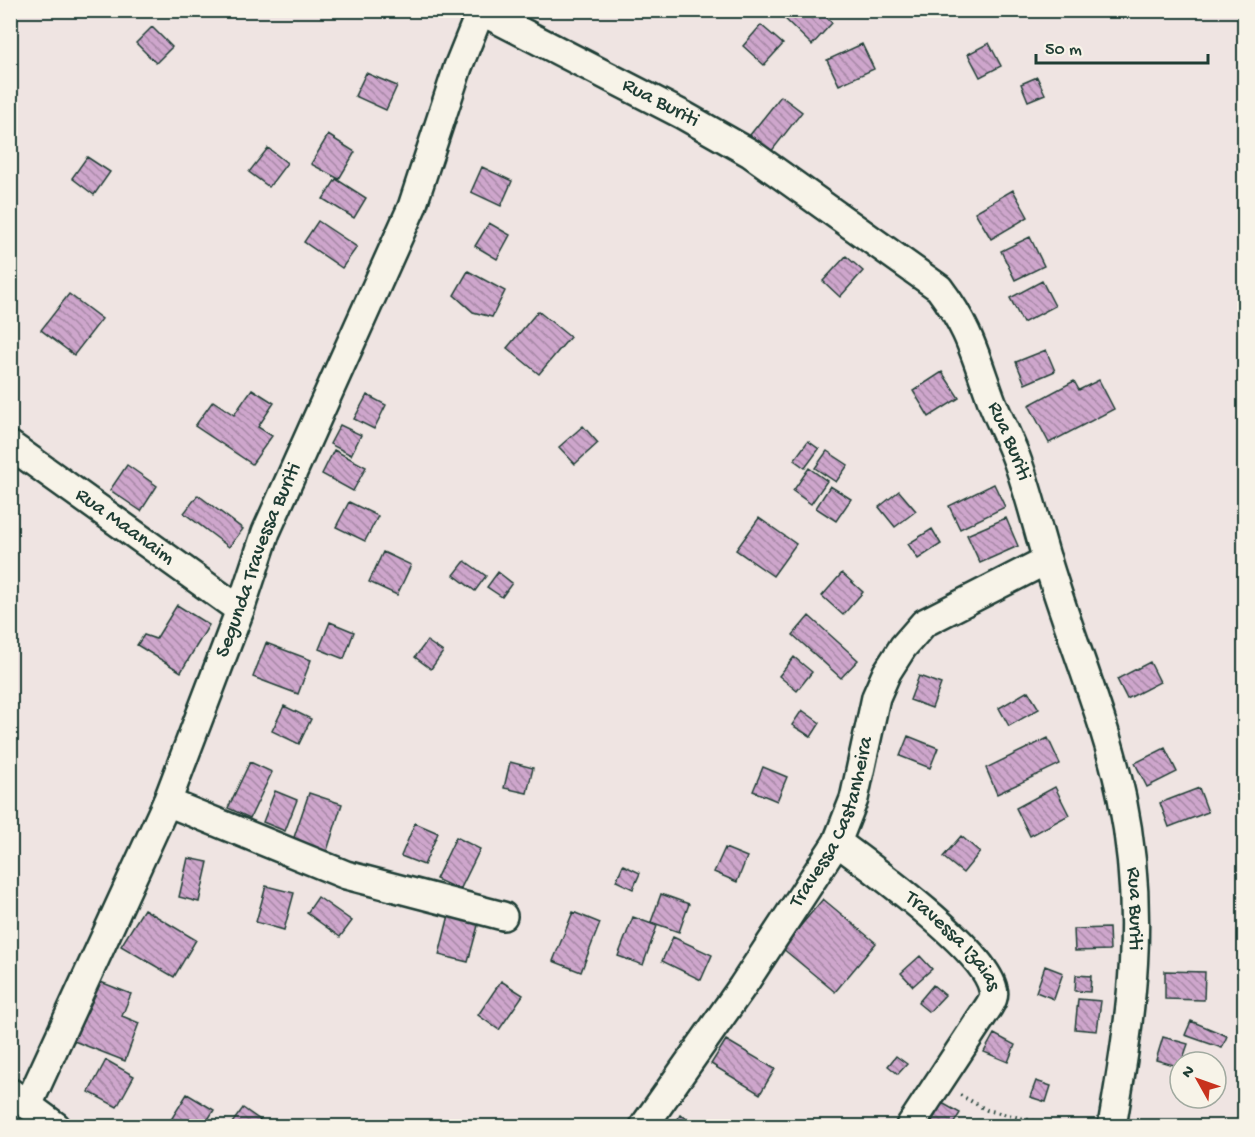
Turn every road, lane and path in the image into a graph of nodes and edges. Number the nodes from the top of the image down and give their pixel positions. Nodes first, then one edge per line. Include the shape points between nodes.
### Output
1 (480, 11) edge
2 (10, 445) edge
3 (1047, 560) junction
4 (240, 610) junction
5 (167, 802) junction
6 (837, 842) junction
7 (503, 916) dead end
8 (938, 1083) junction
9 (19, 1099) edge
10 (56, 1126) edge
11 (645, 1126) edge
12 (910, 1126) edge
13 (1053, 1126) edge
14 (1112, 1126) edge

1 - 3 street, Rua Buriti via 750,153 939,288 959,314 976,351 1025,483
1 - 4 street, Segunda Travessa Buriti via 412,207 266,532
2 - 4 street, Rua Maanaim
3 - 6 street, Travessa Castanheira via 937,616 913,633 879,690 855,799
3 - 14 street, Rua Buriti via 1107,742 1122,798 1131,857 1137,945 1128,1033
4 - 5 street, Segunda Travessa Buriti
5 - 7 street via 346,875
5 - 9 street, Segunda Travessa Buriti
6 - 8 street, Travessa Izaias via 898,887 955,937 986,972 992,985 989,1006
6 - 11 street, Travessa Castanheira
8 - 12 street, Travessa Izaias
8 - 13 path via 987,1110
9 - 10 street

